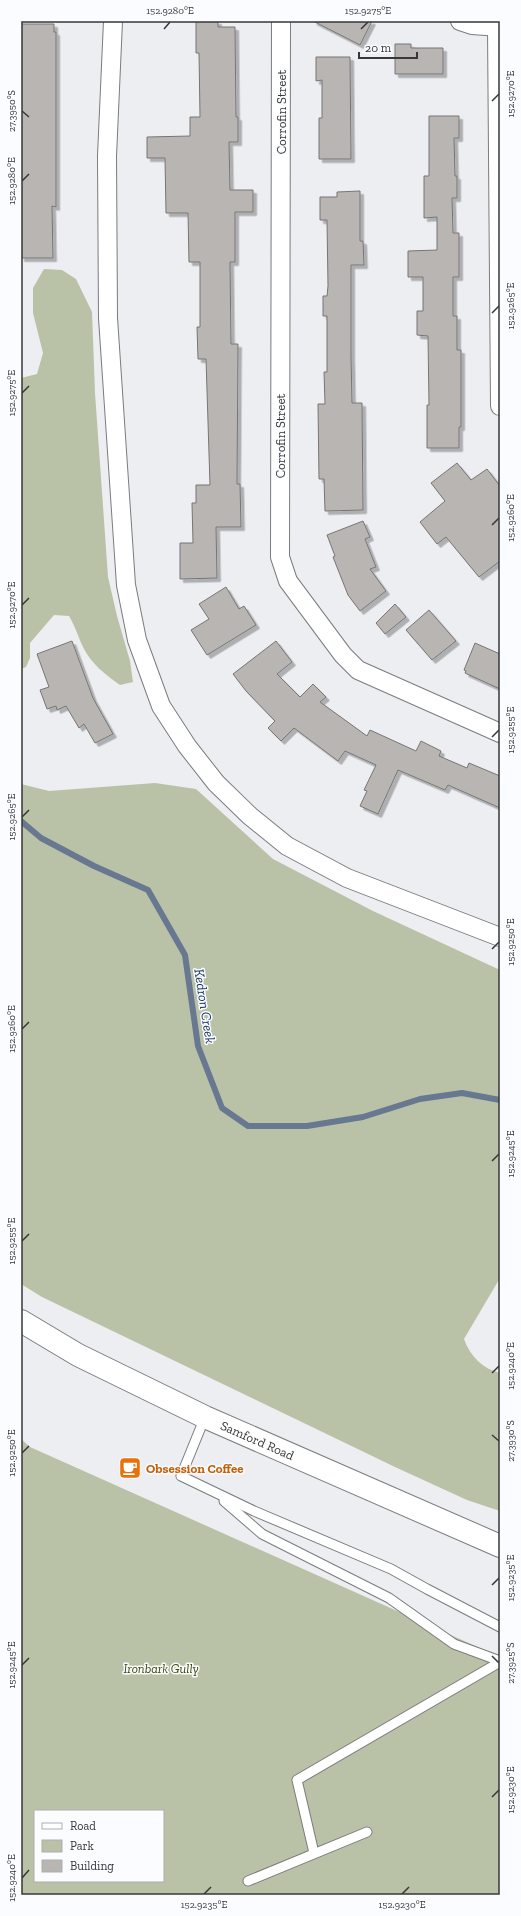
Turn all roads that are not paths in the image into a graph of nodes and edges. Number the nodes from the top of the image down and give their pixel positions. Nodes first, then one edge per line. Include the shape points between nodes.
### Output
1 (113, 21) edge
2 (281, 21) edge
3 (460, 21) edge
4 (498, 27) edge
5 (500, 406) edge
6 (500, 733) edge
7 (500, 937) edge
8 (21, 1321) edge
9 (205, 1417) junction
10 (216, 1493) junction
11 (472, 1533) junction
12 (500, 1536) edge
13 (500, 1546) edge
14 (500, 1627) edge
15 (500, 1661) edge
16 (368, 1832) dead end
17 (314, 1853) junction
18 (248, 1881) dead end

1 - 7 street via 108,156 108,325 126,585 137,640 161,706 187,746 216,783 250,816 287,846 347,878
2 - 6 street, Corrofin Street via 280,556 288,581 343,655 358,670
3 - 4 street via 472,25
4 - 5 street
8 - 9 main road, Samford Road via 78,1355
9 - 10 lane via 180,1476
9 - 11 main road, Samford Road
10 - 14 lane via 391,1569
10 - 15 lane via 262,1534 389,1598 454,1644
11 - 12 lane
11 - 13 main road, Samford Road
15 - 17 lane via 296,1780
16 - 17 lane
17 - 18 lane

